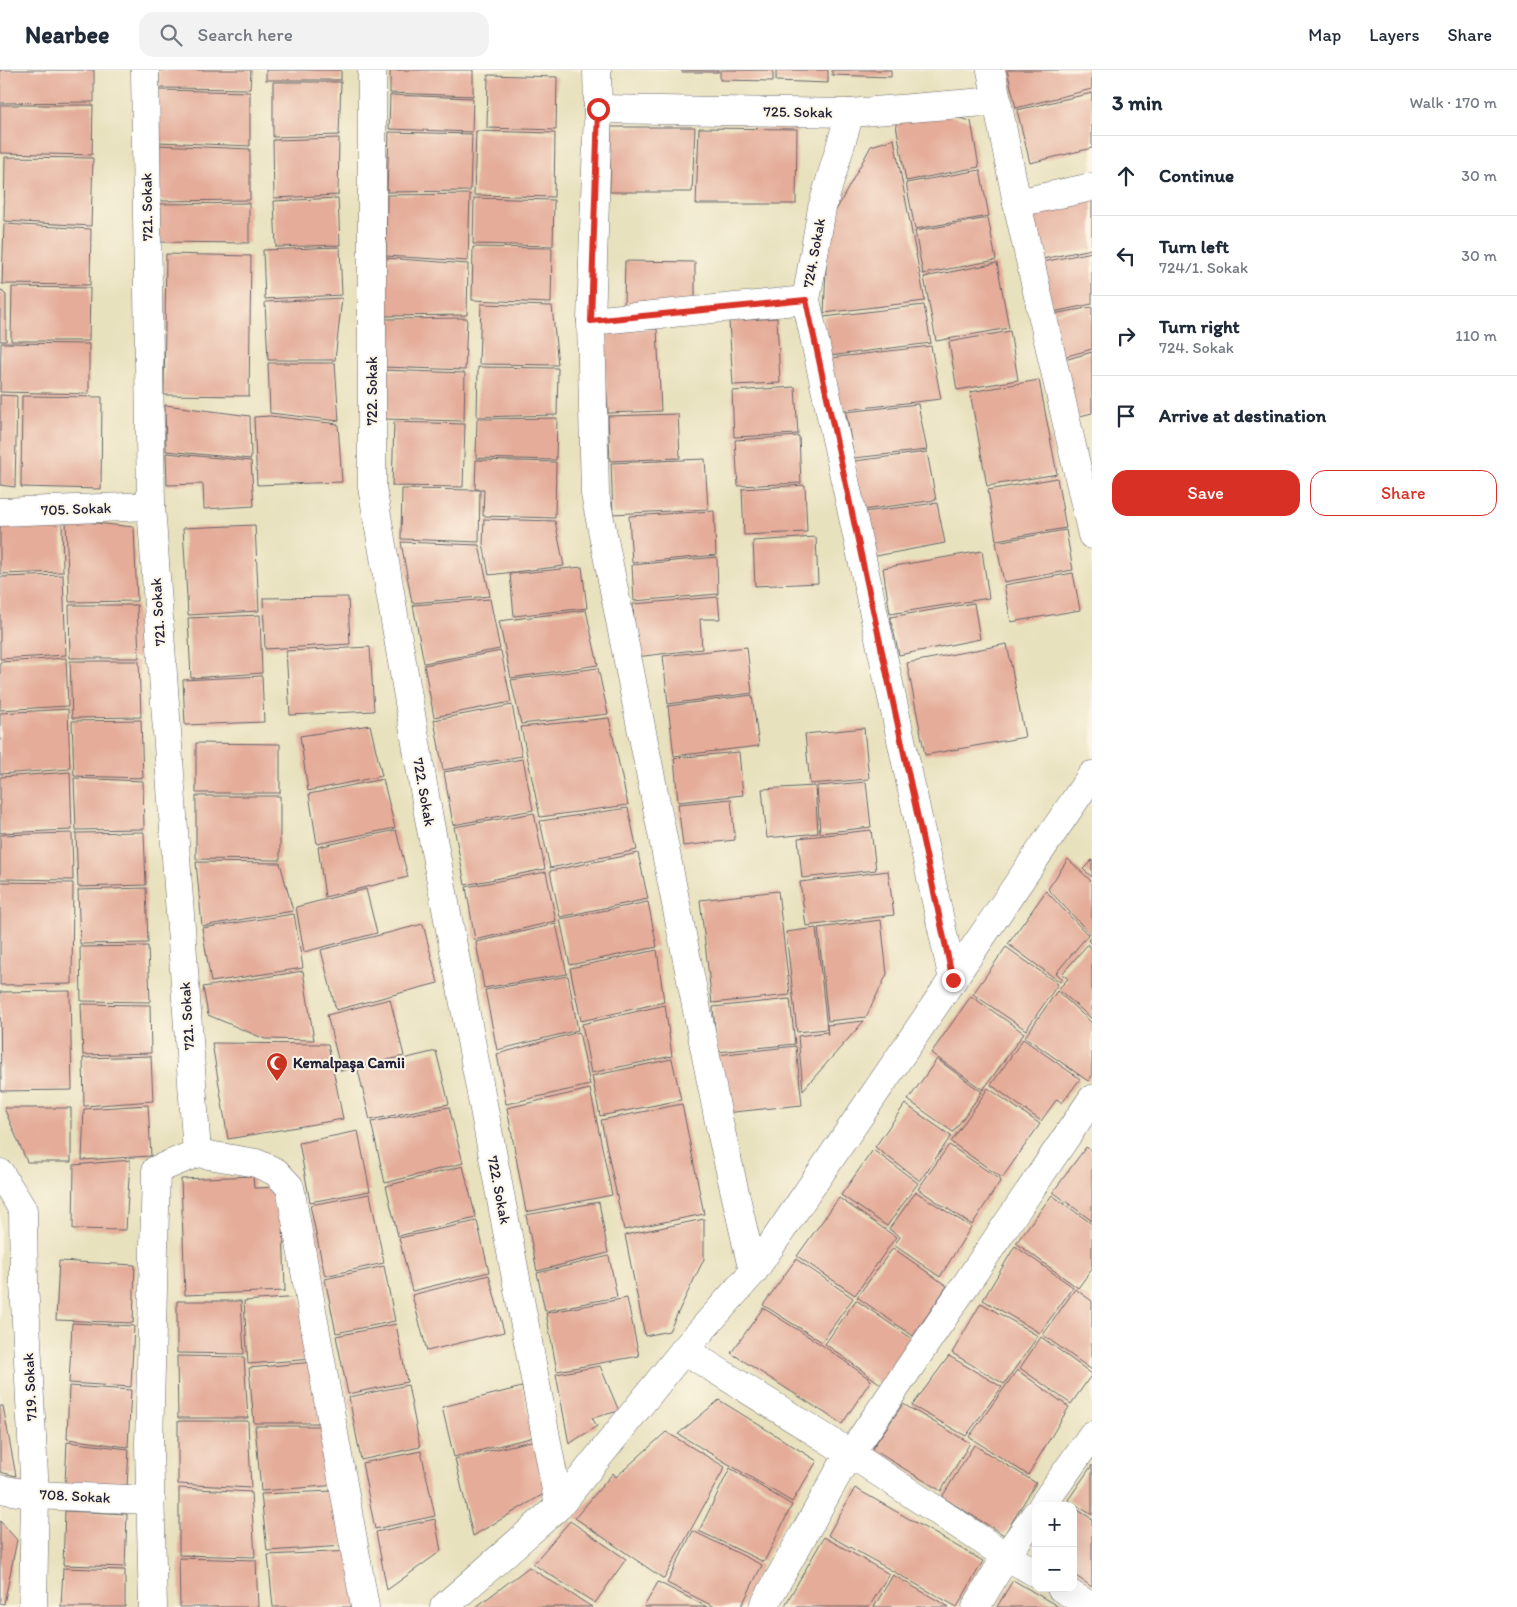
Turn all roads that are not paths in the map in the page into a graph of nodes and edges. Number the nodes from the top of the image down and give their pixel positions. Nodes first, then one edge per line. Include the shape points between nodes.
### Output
1 (145, 70) edge
2 (372, 70) edge
3 (597, 70) edge
4 (991, 70) edge
5 (997, 101) junction
6 (598, 109) junction
7 (850, 113) junction
8 (1092, 188) edge
9 (1017, 203) junction
10 (806, 300) junction
11 (591, 321) junction
12 (151, 506) junction
13 (0, 512) edge
14 (1092, 535) edge
15 (1092, 775) edge
16 (953, 980) junction
17 (1092, 1099) edge
18 (197, 1153) junction
19 (0, 1173) edge
20 (12, 1210) edge
21 (752, 1272) junction
22 (684, 1350) junction
23 (1092, 1435) edge
24 (851, 1454) junction
25 (0, 1489) edge
26 (35, 1494) junction
27 (151, 1500) junction
28 (1045, 1502) edge
29 (559, 1506) junction
30 (1032, 1520) edge
31 (1006, 1556) junction
32 (1032, 1572) edge
33 (1068, 1592) edge
34 (32, 1607) edge
35 (153, 1607) edge
36 (365, 1607) edge
37 (444, 1607) edge
38 (762, 1607) edge
39 (976, 1607) edge
40 (1092, 1607) edge

1 - 12 street, 721. Sokak
2 - 29 street, 722. Sokak via 372,487 429,823
3 - 6 street
4 - 5 street
5 - 7 street, 725. Sokak
5 - 9 street
6 - 7 street, 725. Sokak
6 - 11 street
7 - 10 street, 724. Sokak via 822,208
8 - 9 street
9 - 14 street
10 - 11 street
10 - 16 street, 724. Sokak
11 - 21 street via 595,494 718,1117
12 - 13 street, 705. Sokak
12 - 18 street, 721. Sokak
15 - 16 street
16 - 21 street
17 - 24 street
18 - 27 street via 156,1170 149,1445
18 - 36 street via 256,1164 276,1172 290,1187
19 - 20 street, 719. Sokak
20 - 26 street, 719. Sokak via 24,1283
21 - 22 street
22 - 24 street
22 - 29 street
23 - 28 street
24 - 31 street
24 - 38 street
25 - 26 street, 708. Sokak
26 - 27 street, 708. Sokak
26 - 34 street, 719. Sokak
27 - 35 street
29 - 37 street
30 - 31 street
31 - 32 street
31 - 39 street
33 - 40 street

